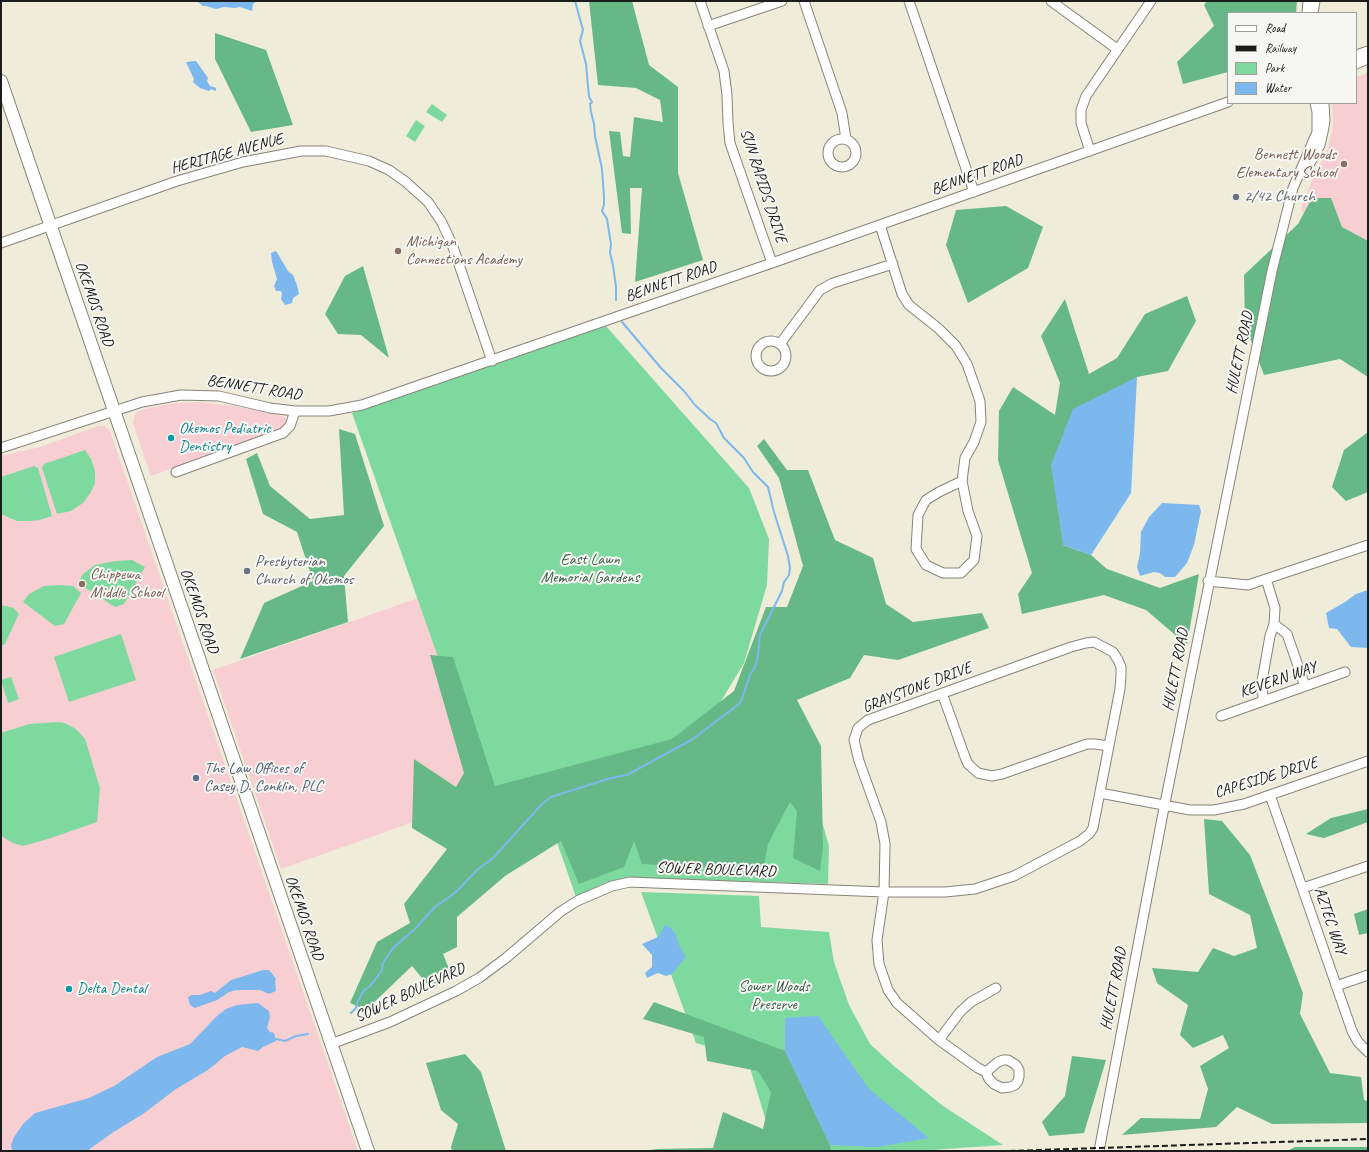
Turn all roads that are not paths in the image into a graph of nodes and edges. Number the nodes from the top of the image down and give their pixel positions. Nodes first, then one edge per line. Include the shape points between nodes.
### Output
1 (700, 1) edge
2 (782, 1) edge
3 (804, 1) edge
4 (909, 1) edge
5 (1050, 1) edge
6 (1151, 1) edge
7 (1308, 1) edge
8 (1315, 1) edge
9 (1307, 12) edge
10 (1313, 12) edge
11 (708, 26) junction
12 (1117, 49) junction
13 (1368, 51) edge
14 (1357, 55) edge
15 (1368, 59) edge
16 (1357, 64) edge
17 (1, 81) edge
18 (1227, 102) edge
19 (1315, 104) edge
20 (1324, 104) edge
21 (846, 140) dead end
22 (1090, 151) junction
23 (974, 192) junction
24 (1290, 197) junction
25 (880, 225) junction
26 (50, 226) junction
27 (1, 243) edge
28 (772, 263) junction
29 (893, 264) junction
30 (780, 344) dead end
31 (492, 360) junction
32 (114, 410) junction
33 (295, 411) junction
34 (1, 448) edge
35 (176, 472) dead end
36 (962, 481) junction
37 (1368, 544) edge
38 (1266, 579) junction
39 (1208, 581) junction
40 (1274, 624) junction
41 (1345, 672) dead end
42 (1305, 686) junction
43 (942, 693) junction
44 (1264, 701) junction
45 (1221, 716) dead end
46 (1109, 746) junction
47 (1368, 761) edge
48 (1100, 793) junction
49 (1270, 795) junction
50 (1164, 805) junction
51 (1368, 866) edge
52 (1303, 888) junction
53 (884, 892) junction
54 (1368, 975) edge
55 (1336, 986) junction
56 (996, 988) dead end
57 (940, 1040) junction
58 (331, 1044) junction
59 (1368, 1052) edge
60 (986, 1072) dead end
61 (368, 1151) edge
62 (1099, 1151) edge

1 - 11 street, SUN RAPIDS DRIVE
2 - 11 street
3 - 21 street via 842,113
4 - 23 street
5 - 12 street
6 - 12 street
7 - 9 street
8 - 10 street
11 - 28 street, SUN RAPIDS DRIVE via 725,77 730,143
12 - 22 street via 1083,103 1081,123
13 - 14 street
15 - 16 street
17 - 26 main road, OKEMOS ROAD
18 - 22 street, BENNETT ROAD
19 - 24 street, HULETT ROAD via 1316,132
20 - 24 street, HULETT ROAD via 1325,121 1320,145
22 - 23 street, BENNETT ROAD
23 - 25 street, BENNETT ROAD
24 - 39 street, HULETT ROAD via 1272,271
25 - 28 street, BENNETT ROAD
25 - 29 street
26 - 27 street, HERITAGE AVENUE
26 - 31 street, HERITAGE AVENUE via 177,181 276,155 326,151 370,161 390,170 406,182 428,202 441,221 452,244
26 - 32 main road, OKEMOS ROAD
28 - 31 street, BENNETT ROAD
29 - 30 street via 833,283 820,290
29 - 36 street via 902,294 909,305 956,346 967,364 980,401 981,422 965,458
31 - 33 street, BENNETT ROAD via 362,405 329,411
32 - 33 street, BENNETT ROAD via 157,398 195,394 219,396
32 - 34 street, BENNETT ROAD
32 - 58 main road, OKEMOS ROAD
33 - 35 street via 290,426 283,433
36 - 36 street via 968,511 977,536 974,560 961,573 943,573 926,565 916,549 918,515 926,500
37 - 38 street
38 - 39 street via 1248,585
38 - 40 street via 1274,608
39 - 50 street, HULETT ROAD
40 - 42 street via 1286,634
40 - 44 street via 1262,681
41 - 42 street, KEVERN WAY
42 - 44 street, KEVERN WAY
43 - 46 street via 968,764 978,773 992,776 1002,774 1087,744
43 - 46 street, GRAYSTONE DRIVE via 1071,647 1094,642 1113,652 1121,667 1120,689
43 - 53 street, GRAYSTONE DRIVE via 868,720 858,728 854,740 881,822 885,844
44 - 45 street, KEVERN WAY
46 - 48 street, GRAYSTONE DRIVE
47 - 49 street, CAPESIDE DRIVE
48 - 50 street, CAPESIDE DRIVE
48 - 53 street, SOWER BOULEVARD via 1093,828 1089,834 1014,876 975,889 945,892
49 - 50 street, CAPESIDE DRIVE via 1214,810
49 - 52 street, AZTEC WAY
50 - 62 street, HULETT ROAD
51 - 52 street
52 - 55 street, AZTEC WAY
53 - 57 street, GRAYSTONE DRIVE via 877,940 883,978 897,1003
53 - 58 street, SOWER BOULEVARD via 654,882 630,882 612,886 577,901 560,912 506,958 456,991 390,1022
54 - 55 street
55 - 59 street, AZTEC WAY via 1352,1031
56 - 57 street via 970,1002
57 - 60 street, GRAYSTONE DRIVE
58 - 61 main road, OKEMOS ROAD

